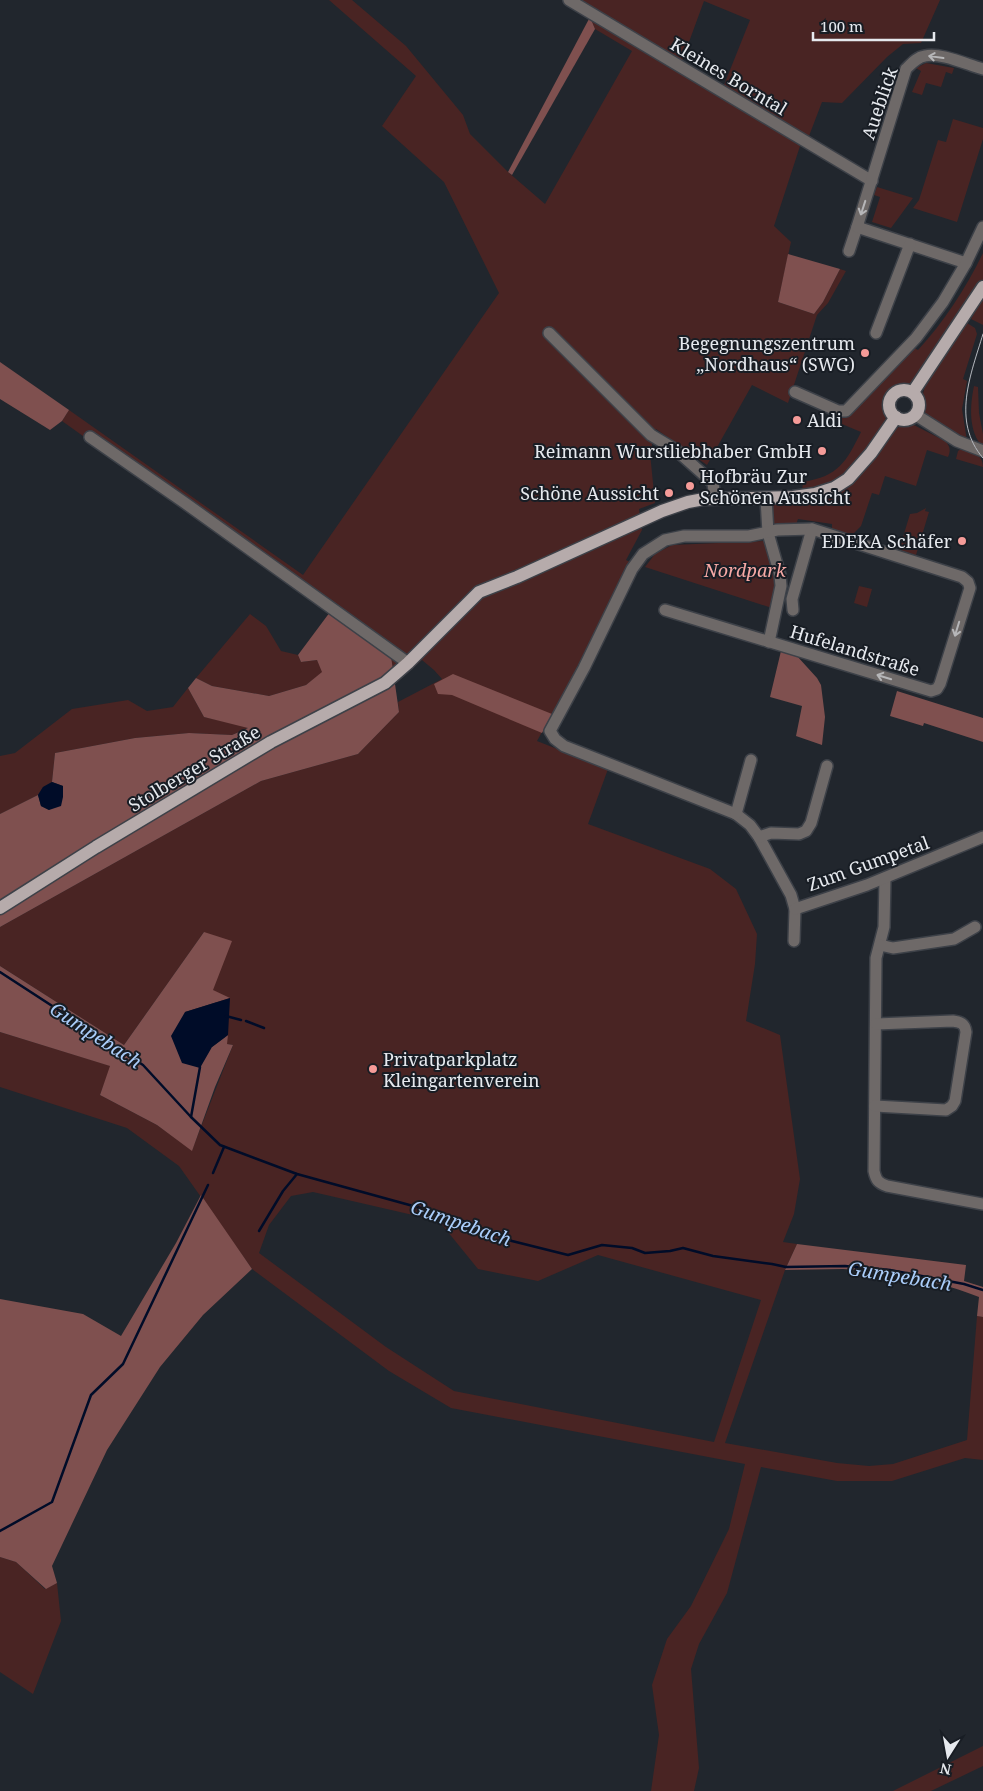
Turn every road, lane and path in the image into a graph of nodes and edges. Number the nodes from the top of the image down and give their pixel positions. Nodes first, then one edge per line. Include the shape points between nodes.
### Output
1 (569, 0) edge
2 (983, 69) edge
3 (872, 181) junction
4 (857, 227) junction
5 (983, 227) edge
6 (910, 244) junction
7 (849, 251) dead end
8 (966, 263) junction
9 (983, 287) edge
10 (550, 332) dead end
11 (876, 333) dead end
12 (795, 392) dead end
13 (913, 392) junction
14 (916, 415) junction
15 (896, 417) junction
16 (90, 437) dead end
17 (983, 452) edge
18 (766, 498) junction
19 (716, 499) junction
20 (812, 529) junction
21 (768, 533) junction
22 (665, 610) dead end
23 (793, 610) dead end
24 (769, 642) junction
25 (408, 663) junction
26 (751, 760) dead end
27 (827, 766) dead end
28 (736, 814) junction
29 (760, 837) junction
30 (983, 837) edge
31 (885, 878) junction
32 (0, 908) edge
33 (795, 909) junction
34 (975, 927) dead end
35 (794, 941) dead end
36 (880, 945) junction
37 (876, 1024) junction
38 (875, 1106) junction
39 (983, 1204) edge

1 - 3 street, Kleines Borntal
2 -> 3 street, Aueblick via 940,56 926,55 914,60 906,70
3 -> 4 street, Aueblick
4 - 6 street
4 - 7 street, Aueblick
5 - 8 street
6 - 8 street
6 - 11 street
8 - 12 street via 948,296 916,338 846,411 838,411
9 - 13 main road
10 - 19 street via 651,435 676,450 713,483
13 - 14 main road via 920,406
13 - 15 main road via 903,389 893,394 889,403
14 - 15 main road via 908,420
14 - 17 street via 957,441
15 - 18 main road, Stolberger Straße via 871,453 848,479 834,488 815,494
16 - 25 street
18 - 19 main road, Stolberger Straße
18 - 21 street, Hufelandstraße
19 - 25 main road, Stolberger Straße via 688,502 662,511 479,592
20 - 21 street
20 - 23 street, Hufelandstraße via 792,599
20 -> 24 street, Hufelandstraße via 962,577 968,582 970,588 940,684 931,691
21 - 24 street, Hufelandstraße via 782,586
21 - 28 street via 675,537 643,554 632,569 550,731 554,740 564,746
22 - 24 street, Hufelandstraße
25 - 32 main road, Stolberger Straße via 385,683 271,742
26 - 28 street
27 - 29 street via 806,831 799,834 771,833
28 - 29 street
29 - 33 street
30 - 31 street, Zum Gumpetal
31 - 33 street, Zum Gumpetal
31 - 36 street via 884,928
33 - 35 street, Zum Gumpetal
34 - 36 street via 954,938 893,948
36 - 37 street via 876,958
37 - 38 street
37 - 38 street via 953,1021 961,1022 966,1032 952,1106 946,1110
38 - 39 street via 874,1171 880,1184

